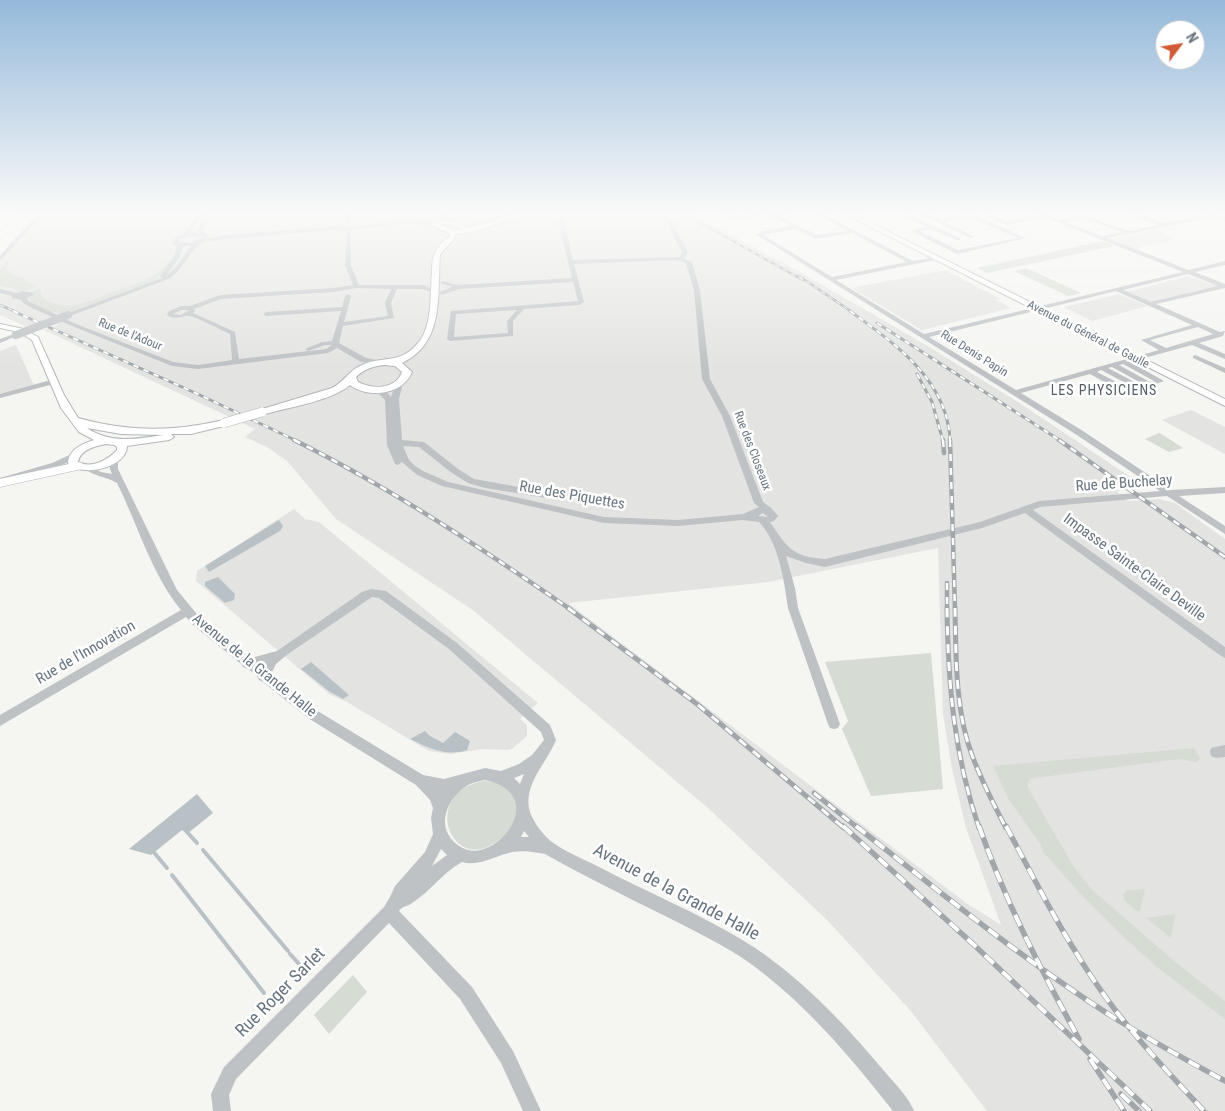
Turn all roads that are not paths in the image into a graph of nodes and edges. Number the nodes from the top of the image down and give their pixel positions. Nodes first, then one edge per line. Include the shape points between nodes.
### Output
1 (172, 264) edge
2 (182, 264) edge
3 (348, 264) edge
4 (438, 264) edge
5 (443, 264) edge
6 (572, 264) edge
7 (690, 264) edge
8 (806, 264) edge
9 (902, 264) edge
10 (947, 264) edge
11 (952, 264) edge
12 (1167, 264) edge
13 (1222, 264) edge
14 (1188, 272) junction
15 (830, 279) junction
16 (576, 280) junction
17 (439, 282) junction
18 (1225, 286) edge
19 (394, 287) junction
20 (423, 287) junction
21 (458, 287) junction
22 (140, 288) junction
23 (349, 289) junction
24 (1114, 290) junction
25 (0, 291) edge
26 (438, 292) junction
27 (1150, 304) junction
28 (523, 307) junction
29 (1039, 308) junction
30 (345, 309) junction
31 (266, 314) dead end
32 (441, 314) dead end
33 (440, 323) dead end
34 (341, 324) junction
35 (0, 326) edge
36 (1195, 326) junction
37 (1223, 335) edge
38 (924, 336) junction
39 (0, 341) edge
40 (336, 342) junction
41 (1192, 342) junction
42 (325, 347) junction
43 (1165, 350) junction
44 (1212, 351) junction
45 (1225, 357) edge
46 (1138, 358) junction
47 (236, 362) junction
48 (1124, 362) junction
49 (379, 363) junction
50 (392, 363) junction
51 (1113, 365) junction
52 (361, 368) junction
53 (1102, 368) junction
54 (406, 370) junction
55 (1090, 371) junction
56 (1225, 371) edge
57 (352, 378) junction
58 (47, 383) junction
59 (399, 383) junction
60 (1149, 384) junction
61 (1138, 387) junction
62 (362, 388) junction
63 (373, 390) junction
64 (1014, 393) junction
65 (0, 396) edge
66 (1225, 399) edge
67 (1225, 403) edge
68 (288, 405) junction
69 (74, 419) junction
70 (198, 429) junction
71 (169, 437) junction
72 (106, 441) junction
73 (398, 441) junction
74 (118, 443) junction
75 (421, 444) junction
76 (396, 452) junction
77 (117, 456) junction
78 (80, 460) junction
79 (119, 480) junction
80 (0, 482) edge
81 (1225, 490) edge
82 (1172, 494) junction
83 (547, 495) dead end
84 (1026, 508) junction
85 (762, 514) junction
86 (1225, 531) edge
87 (778, 543) junction
88 (796, 554) junction
89 (784, 566) junction
90 (187, 611) junction
91 (284, 651) junction
92 (1225, 653) edge
93 (247, 664) junction
94 (263, 677) junction
95 (0, 722) edge
96 (834, 724) dead end
97 (536, 760) junction
98 (501, 777) junction
99 (421, 781) junction
100 (461, 782) junction
101 (521, 796) junction
102 (440, 808) junction
103 (524, 813) junction
104 (440, 835) junction
105 (547, 847) junction
106 (503, 848) junction
107 (462, 855) junction
108 (392, 908) junction
109 (222, 1111) edge
110 (532, 1111) edge
111 (905, 1111) edge

1 - 22 street via 166,274
2 - 22 street via 171,276
3 - 23 street via 354,276
4 - 17 main road
5 - 17 main road
6 - 16 street
7 - 85 street, Rue des Closeaux via 695,276 706,379 726,416
8 - 15 street, Rue Denis Papin
9 - 15 street
10 - 29 main road, Avenue du Général de Gaulle
11 - 29 main road, Avenue du Général de Gaulle
12 - 14 street
13 - 14 street
14 - 18 street
14 - 24 street
15 - 38 street, Rue Denis Papin
16 - 21 street
16 - 28 street via 581,296 578,304
17 - 20 street
17 - 21 street
17 - 26 main road
18 - 27 street
19 - 20 street
19 - 23 street
19 - 34 street via 388,303 392,317
20 - 26 street
21 - 26 street
22 - 39 street, bridge
23 - 30 street
23 - 47 street via 220,297 190,311 233,332
24 - 27 street
24 - 29 street
24 - 36 street
25 - 47 street, Rue de l'Adour via 20,296 28,304 58,318 172,364 198,367
26 - 32 main road
26 - 50 main road via 432,326 425,342 407,358
27 - 36 street
28 - 28 street via 510,322 510,335 450,339 453,312
29 - 38 street
29 - 46 main road, Avenue du Général de Gaulle
30 - 31 street
30 - 34 street
33 - 54 main road via 433,342
34 - 40 street
35 - 58 main road via 28,338
35 - 69 main road via 18,329 34,337 61,399
36 - 37 street
36 - 43 street via 1144,340
37 - 41 street
38 - 64 street, Rue Denis Papin
40 - 42 street
40 - 49 street via 364,360
41 - 43 street
41 - 44 street
42 - 47 street, Rue de l'Adour
42 - 52 street via 354,358
43 - 46 street
44 - 45 street
44 - 56 street via 1195,357
46 - 48 street
46 - 66 main road, Avenue du Général de Gaulle
46 - 67 main road, Avenue du Général de Gaulle
48 - 51 street
48 - 60 street via 1160,381
49 - 50 main road
49 - 52 main road
50 - 54 main road
51 - 53 street
51 - 60 street
52 - 57 main road
53 - 55 street
53 - 61 street
54 - 59 main road via 406,377
55 - 61 street via 1127,391
55 - 64 street
57 - 62 main road via 354,384
57 - 68 main road via 336,389
58 - 65 street
58 - 78 main road via 60,412 80,436 83,445
59 - 63 main road
59 - 73 street via 395,395
60 - 61 street
62 - 63 main road
62 - 68 main road
63 - 76 street via 389,399 390,429
64 - 82 street, Rue Denis Papin
68 - 70 main road, bridge
69 - 70 main road via 89,426 138,431 166,433
69 - 72 main road via 93,438
70 - 71 main road
71 - 74 main road
71 - 77 main road
72 - 74 main road
72 - 78 main road via 95,443
73 - 75 street
73 - 76 street
74 - 77 main road via 122,448
75 - 76 street
75 - 83 street via 471,481
76 - 85 street, Rue des Piquettes via 427,477 445,484 604,520 678,523
77 - 78 main road via 100,465
77 - 79 street, Avenue de la Grande Halle via 113,467
78 - 79 street via 98,474
78 - 80 highway
79 - 90 street, Avenue de la Grande Halle via 164,577
81 - 82 street, Rue de Buchelay
82 - 84 street, Rue de Buchelay via 1045,503
82 - 86 street, Rue Denis Papin
84 - 88 street, Rue de Buchelay via 982,525 840,559 820,562
84 - 92 street, Impasse Sainte-Claire Deville
85 - 87 street
85 - 88 street
87 - 88 street
87 - 89 street
88 - 89 street
89 - 96 street via 793,608
90 - 93 street, Avenue de la Grande Halle
90 - 95 street, Rue de l'Innovation
91 - 93 street
91 - 94 street via 272,661
91 - 97 street via 366,595 382,594 453,646 546,729 550,735 549,746
93 - 94 street, Avenue de la Grande Halle
94 - 99 street, Avenue de la Grande Halle via 312,714
97 - 98 street via 523,770
97 - 101 street
98 - 100 street via 481,775
98 - 101 street via 512,784
99 - 100 street, Avenue de la Grande Halle via 444,785
99 - 102 street, Avenue de la Grande Halle via 435,796
100 - 102 street via 448,793
101 - 103 street
102 - 104 street via 437,821
103 - 105 street, Avenue de la Grande Halle via 530,828
103 - 106 street via 518,831
104 - 107 street via 445,843
104 - 108 street via 430,857 400,891
105 - 106 street, Avenue de la Grande Halle via 526,844
105 - 111 street, Avenue de la Grande Halle via 754,956 839,1031
106 - 107 street via 482,856
107 - 108 street via 446,863
108 - 109 street, Rue Roger Sarlet via 230,1073 220,1094
108 - 110 street via 466,993 507,1057

